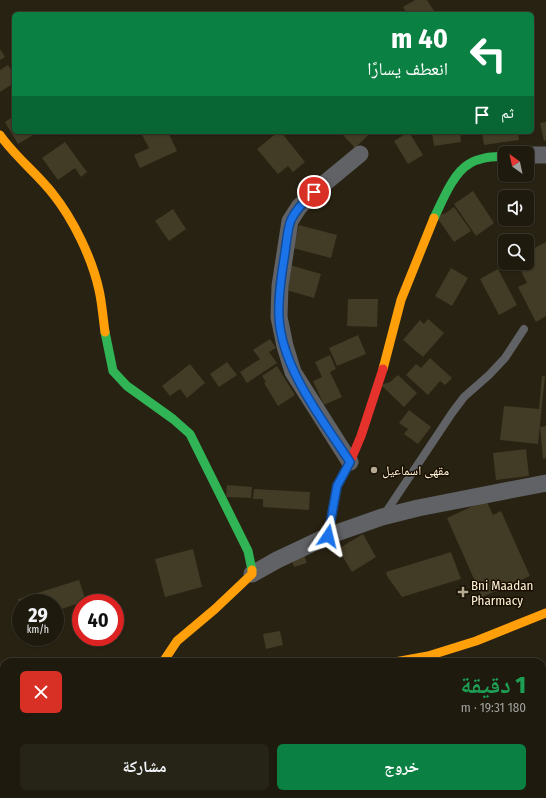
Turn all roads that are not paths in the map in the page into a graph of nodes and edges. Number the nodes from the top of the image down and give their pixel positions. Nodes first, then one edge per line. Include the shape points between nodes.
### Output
1 (0, 136) edge
2 (360, 154) dead end
3 (534, 155) edge
4 (546, 156) edge
5 (498, 157) edge
6 (524, 330) dead end
7 (350, 462) junction
8 (546, 483) edge
9 (382, 517) junction
10 (328, 536) junction
11 (252, 574) junction
12 (546, 613) edge
13 (166, 658) edge
14 (432, 658) edge

1 - 11 street via 53,193 65,210 88,254 99,289 113,371 127,386 190,434 248,551
2 - 7 street via 309,197 290,221 280,286 279,317 294,372
3 - 4 street
5 - 7 street via 484,158 468,164 455,177 430,225 401,300 382,373
6 - 9 lane via 489,376 464,397
7 - 10 street via 337,486
8 - 9 street
9 - 10 street
10 - 11 street
11 - 13 street via 178,640
12 - 14 street

